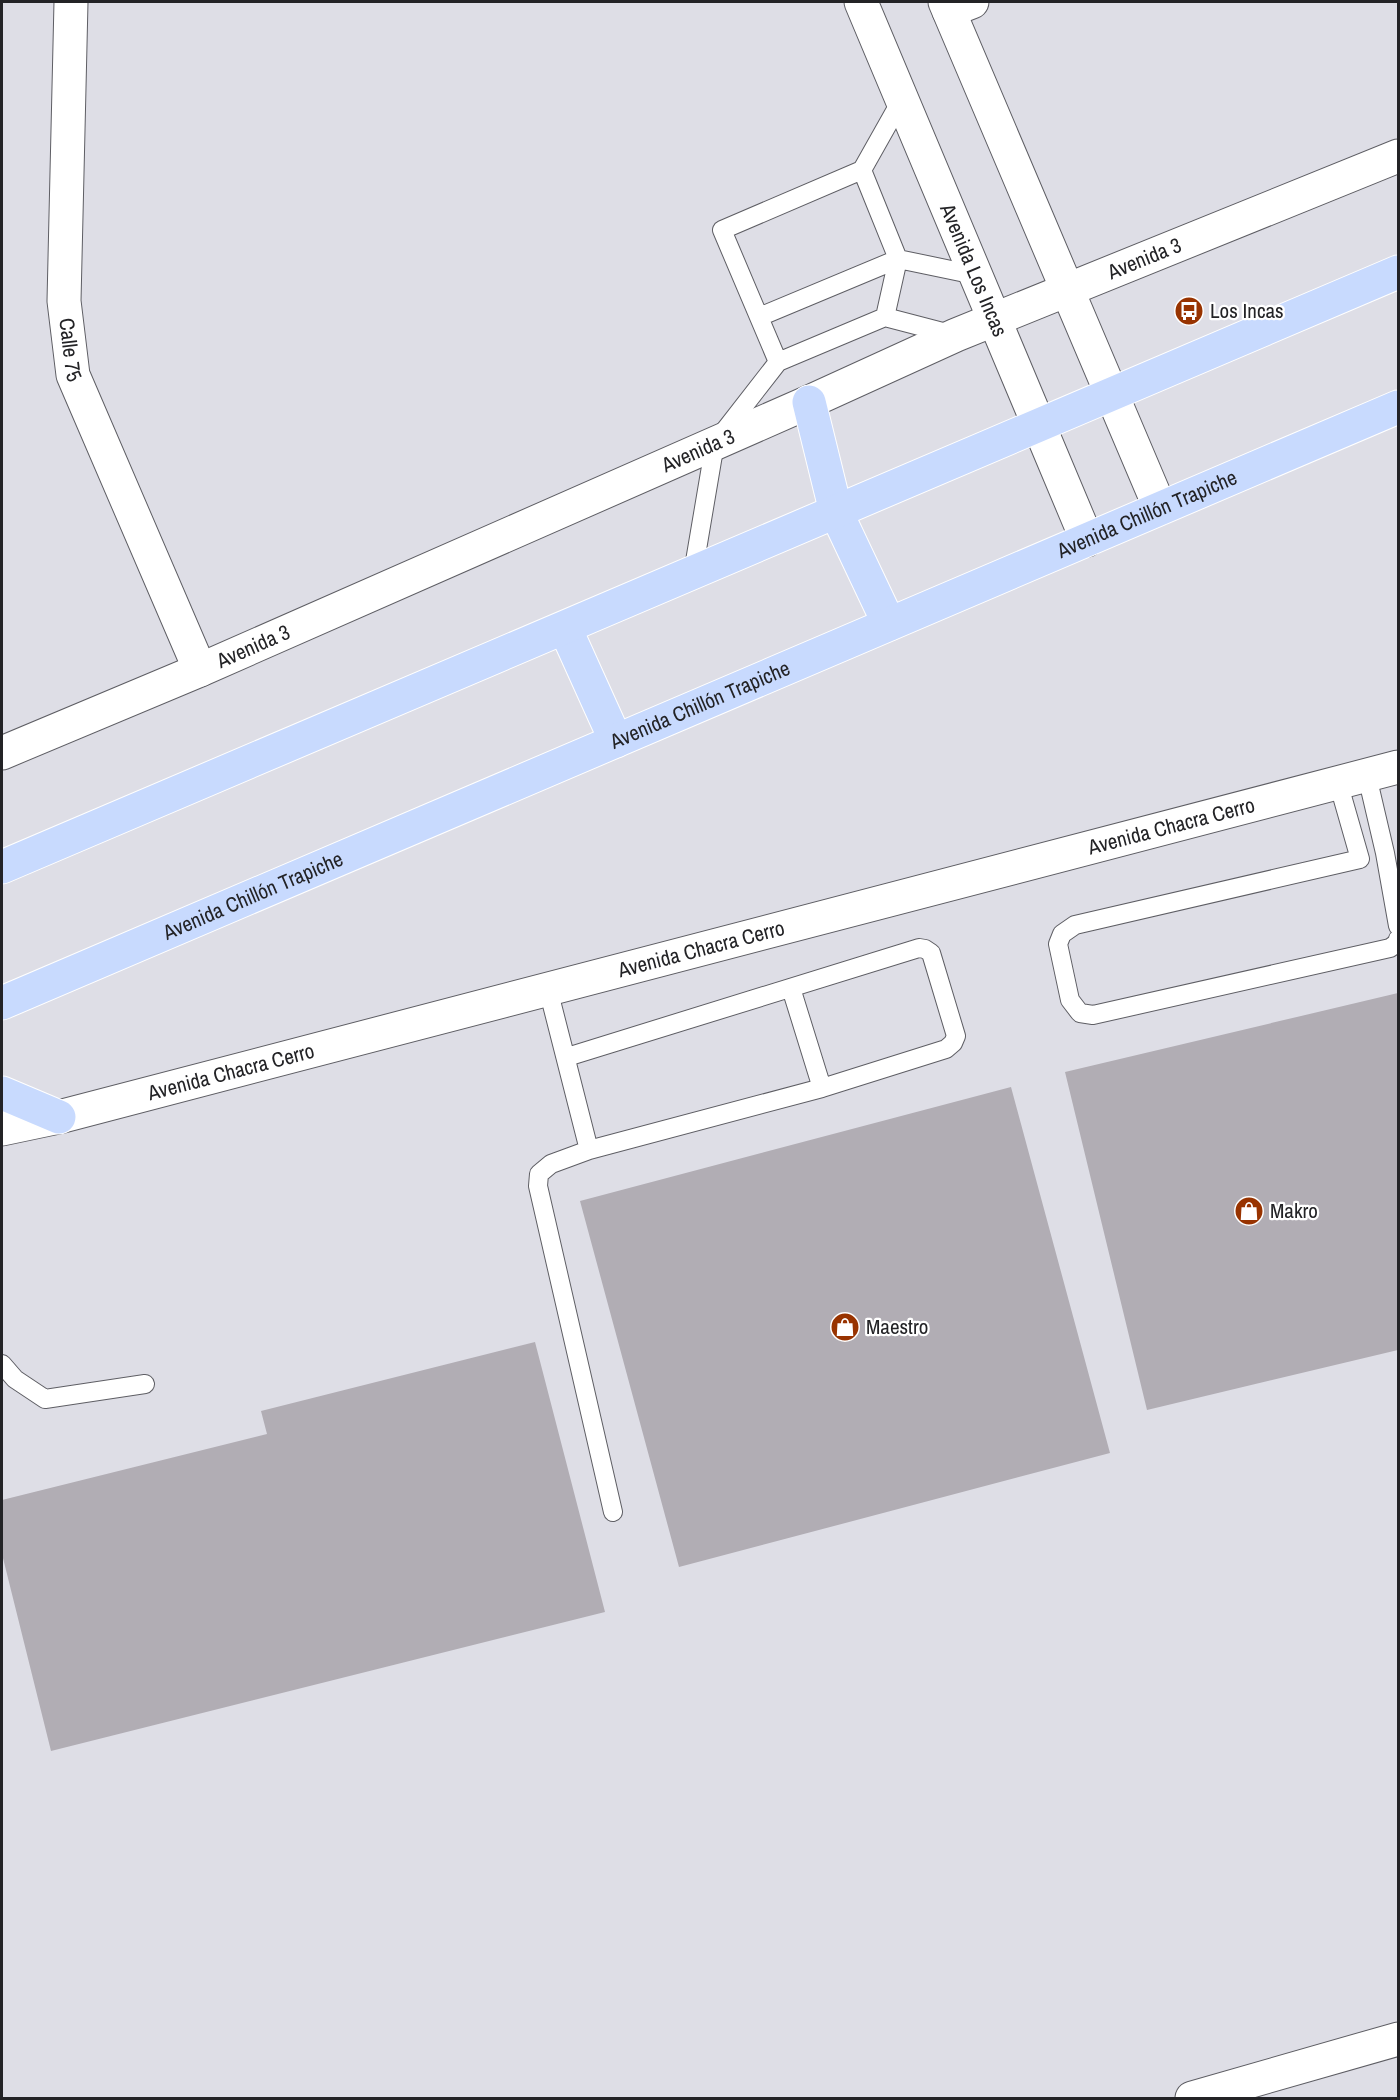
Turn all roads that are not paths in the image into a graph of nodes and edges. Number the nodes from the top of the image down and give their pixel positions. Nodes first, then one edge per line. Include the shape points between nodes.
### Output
1 (71, 2) edge
2 (861, 2) edge
3 (956, 5) edge
4 (902, 99) junction
5 (1398, 156) edge
6 (862, 170) junction
7 (898, 259) junction
8 (1398, 272) edge
9 (975, 275) junction
10 (1068, 291) junction
11 (759, 317) junction
12 (885, 317) junction
13 (995, 320) junction
14 (956, 335) junction
15 (778, 362) junction
16 (1112, 394) junction
17 (809, 402) junction
18 (1398, 407) edge
19 (1038, 425) junction
20 (715, 443) junction
21 (1160, 508) junction
22 (836, 512) junction
23 (1087, 540) junction
24 (693, 573) junction
25 (889, 624) junction
26 (565, 627) junction
27 (200, 670) junction
28 (616, 741) junction
29 (2, 753) edge
30 (1398, 767) edge
31 (1353, 779) junction
32 (1385, 853) junction
33 (1360, 859) junction
34 (2, 867) edge
35 (1398, 926) edge
36 (1398, 939) edge
37 (790, 988) junction
38 (548, 989) junction
39 (2, 1003) edge
40 (567, 1057) junction
41 (822, 1088) junction
42 (2, 1093) edge
43 (59, 1117) junction
44 (2, 1129) edge
45 (589, 1150) junction
46 (2, 1364) edge
47 (145, 1384) dead end
48 (613, 1512) dead end
49 (1398, 2039) edge
50 (1192, 2098) edge

1 - 27 street, Calle 75 via 64,302 73,375
2 - 4 street, Avenida Los Incas
3 - 10 street
4 - 6 lane
4 - 9 street, Avenida Los Incas
5 - 10 street, Avenida 3
6 - 7 lane
6 - 11 lane via 722,230
7 - 9 lane
7 - 11 lane
7 - 12 lane
8 - 16 main road
9 - 13 street, Avenida Los Incas
10 - 13 street, Avenida 3
10 - 16 street
11 - 15 lane
12 - 14 lane
12 - 15 lane
13 - 14 street, Avenida 3
13 - 19 street, Avenida Los Incas
14 - 17 street, Avenida 3
15 - 20 lane
16 - 19 main road
16 - 21 street
17 - 20 street, Avenida 3
17 - 22 main road
18 - 21 main road, Avenida Chillón Trapiche
19 - 22 main road
19 - 23 street, Avenida Los Incas
20 - 24 lane
20 - 27 street, Avenida 3
21 - 23 main road, Avenida Chillón Trapiche
22 - 24 main road
22 - 25 main road
23 - 25 main road, Avenida Chillón Trapiche
24 - 26 main road
25 - 28 main road, Avenida Chillón Trapiche
26 - 28 main road
26 - 34 main road
27 - 29 street, Avenida 3
28 - 39 main road, Avenida Chillón Trapiche
30 - 31 street, Avenida Chacra Cerro
31 - 32 lane
31 - 33 lane
31 - 38 street, Avenida Chacra Cerro
32 - 33 lane
32 - 35 lane
33 - 36 lane via 1076,925 1062,934 1058,944 1070,1000 1080,1013 1094,1015 1390,948
37 - 40 lane
37 - 41 lane
37 - 41 lane via 919,948 931,953 956,1036 953,1043 946,1049
38 - 40 lane
38 - 43 street, Avenida Chacra Cerro
40 - 45 lane
41 - 45 lane
42 - 43 main road
43 - 44 street, Avenida Chacra Cerro
45 - 48 lane via 551,1164 539,1174 538,1186
46 - 47 lane via 15,1379 45,1399
49 - 50 street

